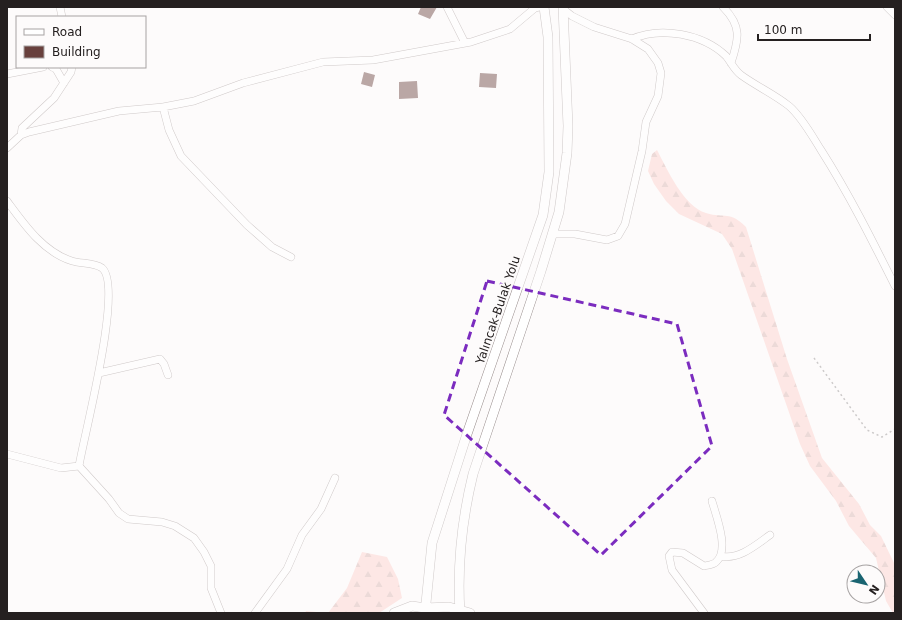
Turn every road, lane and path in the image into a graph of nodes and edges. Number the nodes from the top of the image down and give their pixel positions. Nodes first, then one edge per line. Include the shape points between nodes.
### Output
1 (447, 7) edge
2 (539, 7) edge
3 (544, 7) edge
4 (723, 7) edge
5 (887, 7) edge
6 (563, 8) edge
7 (895, 15) edge
8 (632, 39) junction
9 (465, 43) junction
10 (730, 63) junction
11 (38, 68) edge
12 (54, 68) edge
13 (72, 68) edge
14 (7, 74) edge
15 (64, 83) junction
16 (163, 107) junction
17 (21, 135) junction
18 (7, 148) edge
19 (7, 201) edge
20 (552, 234) junction
21 (291, 257) dead end
22 (895, 286) edge
23 (814, 358) dead end
24 (99, 373) junction
25 (168, 375) dead end
26 (895, 428) edge
27 (7, 454) edge
28 (79, 466) junction
29 (335, 478) dead end
30 (712, 501) dead end
31 (770, 535) dead end
32 (721, 556) junction
33 (425, 610) edge
34 (459, 611) edge
35 (221, 613) edge
36 (255, 613) edge
37 (394, 613) edge
38 (470, 613) edge
39 (704, 613) edge

1 - 9 street
2 - 9 street via 510,29
3 - 33 main road, Yalıncak-Bulak Yolu via 548,37 549,172 543,215 432,543
4 - 10 street via 738,27 737,44
5 - 7 street
6 - 8 street via 572,16 594,27
6 - 20 main road via 567,59 567,153 559,212
8 - 10 street via 640,35 686,35 711,46 726,56
8 - 20 street via 648,49 658,63 661,73 658,96 646,122 626,224 618,236 607,240 575,234
9 - 16 street via 373,60 323,62
10 - 22 street via 739,74 790,107 812,135 837,174
11 - 14 street
12 - 15 street
13 - 15 street
15 - 17 street via 54,98 22,128
16 - 17 street via 119,111
16 - 21 street via 169,130 181,156 247,225 272,247
17 - 18 street
19 - 24 street via 43,244 72,261 100,267 106,273 109,292
20 - 34 main road via 473,474 462,531
23 - 26 path via 867,430 882,438
24 - 25 street via 160,359
24 - 28 street
27 - 28 street via 61,468
28 - 35 street via 119,513 128,519 162,522 175,526 194,538 211,566 211,588
29 - 36 street via 321,509 302,535 287,569
30 - 32 street via 723,545
31 - 32 street via 747,551 726,558
32 - 39 street via 715,563 704,566 684,553 672,552 670,556 672,570
33 - 34 main road via 443,606
33 - 37 main road via 412,606
34 - 38 main road

